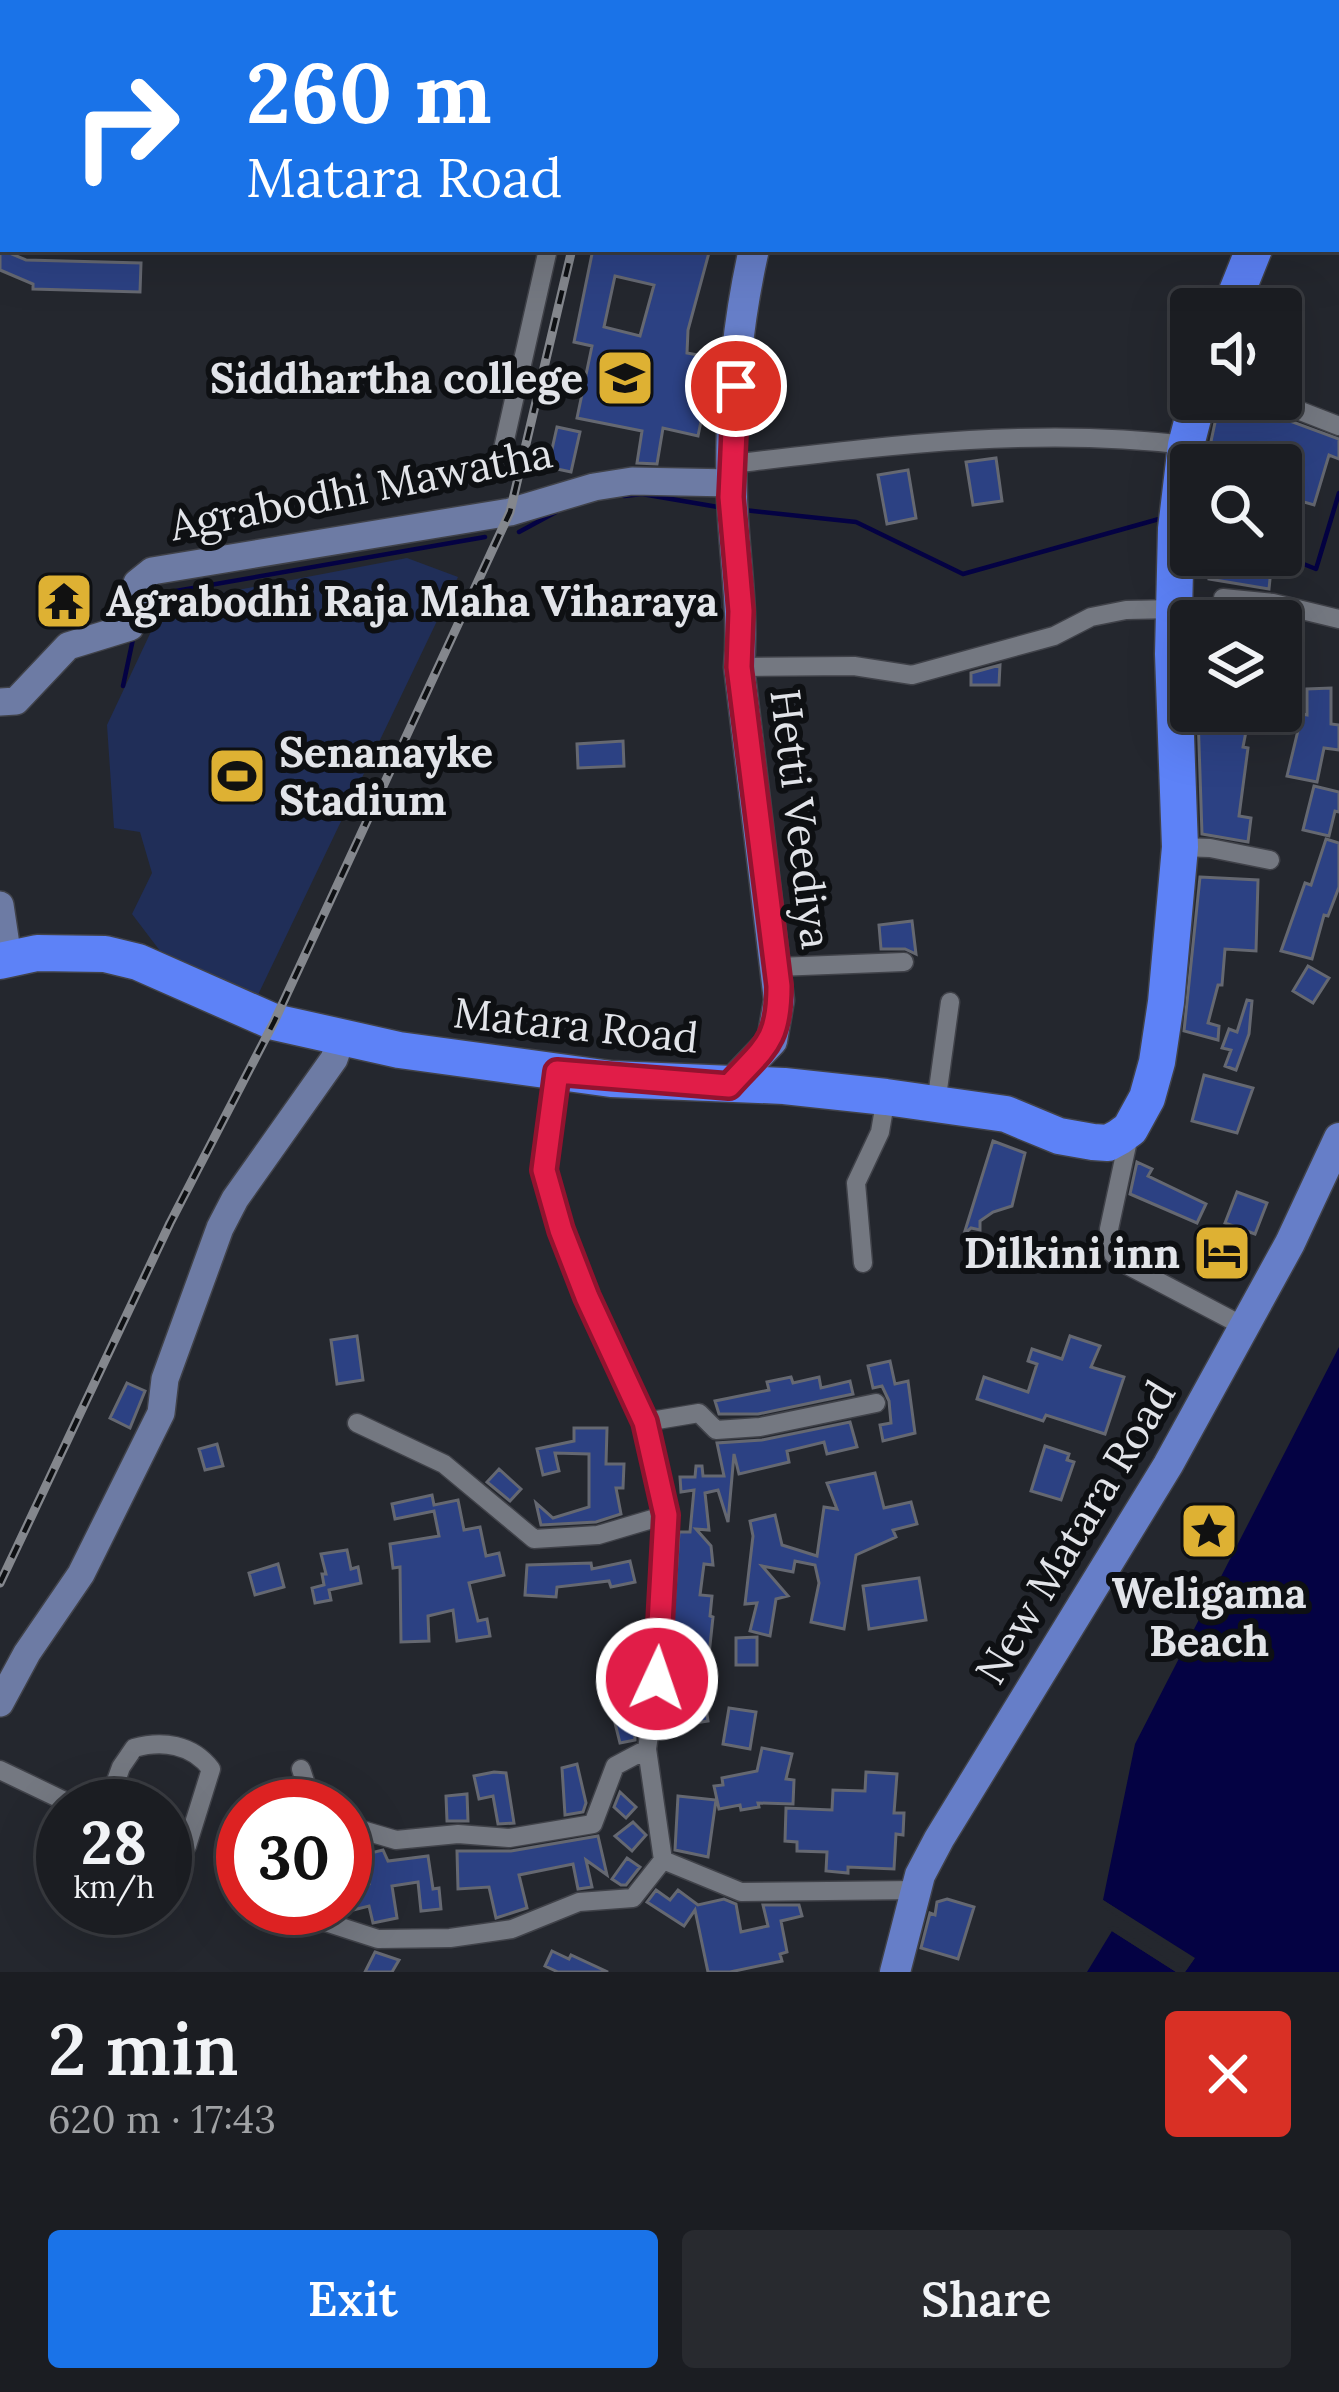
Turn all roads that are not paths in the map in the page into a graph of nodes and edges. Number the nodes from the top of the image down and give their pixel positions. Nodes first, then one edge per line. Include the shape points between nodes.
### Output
1 (547, 252) edge
2 (753, 252) edge
3 (1253, 252) edge
4 (1238, 288) edge
5 (1302, 412) edge
6 (1339, 426) edge
7 (1172, 444) edge
8 (502, 453) dead end
9 (732, 492) junction
10 (1223, 598) dead end
11 (1170, 609) edge
12 (1339, 619) edge
13 (739, 667) junction
14 (0, 702) edge
15 (1177, 732) edge
16 (1180, 847) junction
17 (1270, 860) dead end
18 (0, 905) edge
19 (4, 960) edge
20 (904, 962) dead end
21 (777, 967) junction
22 (950, 1002) dead end
23 (340, 1039) junction
24 (772, 1041) junction
25 (557, 1072) junction
26 (729, 1086) junction
27 (784, 1086) junction
28 (886, 1097) junction
29 (936, 1104) junction
30 (1130, 1129) junction
31 (1339, 1138) edge
32 (1093, 1142) junction
33 (1117, 1182) junction
34 (863, 1263) dead end
35 (1245, 1327) junction
36 (876, 1402) dead end
37 (645, 1422) junction
38 (358, 1424) dead end
39 (666, 1515) junction
40 (0, 1702) edge
41 (647, 1749) junction
42 (301, 1769) dead end
43 (0, 1770) edge
44 (117, 1779) edge
45 (304, 1779) edge
46 (36, 1787) edge
47 (192, 1830) edge
48 (372, 1833) edge
49 (663, 1860) junction
50 (916, 1890) junction
51 (366, 1935) edge
52 (896, 1972) edge

1 - 8 street
2 - 9 main road, Hetti Veediya via 741,308
3 - 4 highway
5 - 6 street
7 - 9 street via 1122,437 882,446
9 - 13 main road, Hetti Veediya
9 - 14 street, Agrabodhi Mawatha via 632,481 510,512 152,571 137,583 130,627 68,646 16,700
10 - 12 street
11 - 13 street via 1091,617 1054,636 912,675 854,666
13 - 21 main road, Hetti Veediya
15 - 16 highway
16 - 17 street
16 - 30 highway via 1162,1041
18 - 19 street
19 - 23 highway, Matara Road via 71,952 138,962 274,1022
20 - 21 street
21 - 24 main road, Hetti Veediya
22 - 29 street
23 - 25 highway, Matara Road
23 - 40 street via 220,1228 154,1430 81,1574
24 - 26 main road
24 - 27 main road, Hetti Veediya
25 - 26 highway, Matara Road
25 - 37 street via 544,1170 587,1297
26 - 27 highway, Matara Road
27 - 28 highway, Matara Road
28 - 29 highway, Matara Road
28 - 34 street via 856,1183
29 - 32 highway, Matara Road via 1006,1114
30 - 32 highway
30 - 33 street
31 - 35 main road, New Matara Road
32 - 33 street
33 - 35 street via 1112,1254
35 - 50 main road, New Matara Road via 949,1821
36 - 37 street via 760,1427 716,1430 699,1413
37 - 39 street
38 - 39 street via 444,1464 534,1539 598,1535
39 - 41 street
41 - 48 street via 615,1766 593,1824 509,1838
41 - 49 street
42 - 45 street
43 - 46 street
44 - 47 street via 134,1748 160,1741 202,1758 211,1769
49 - 50 street via 741,1892
49 - 51 street via 633,1898 579,1902 512,1929 450,1938
50 - 52 main road, New Matara Road

